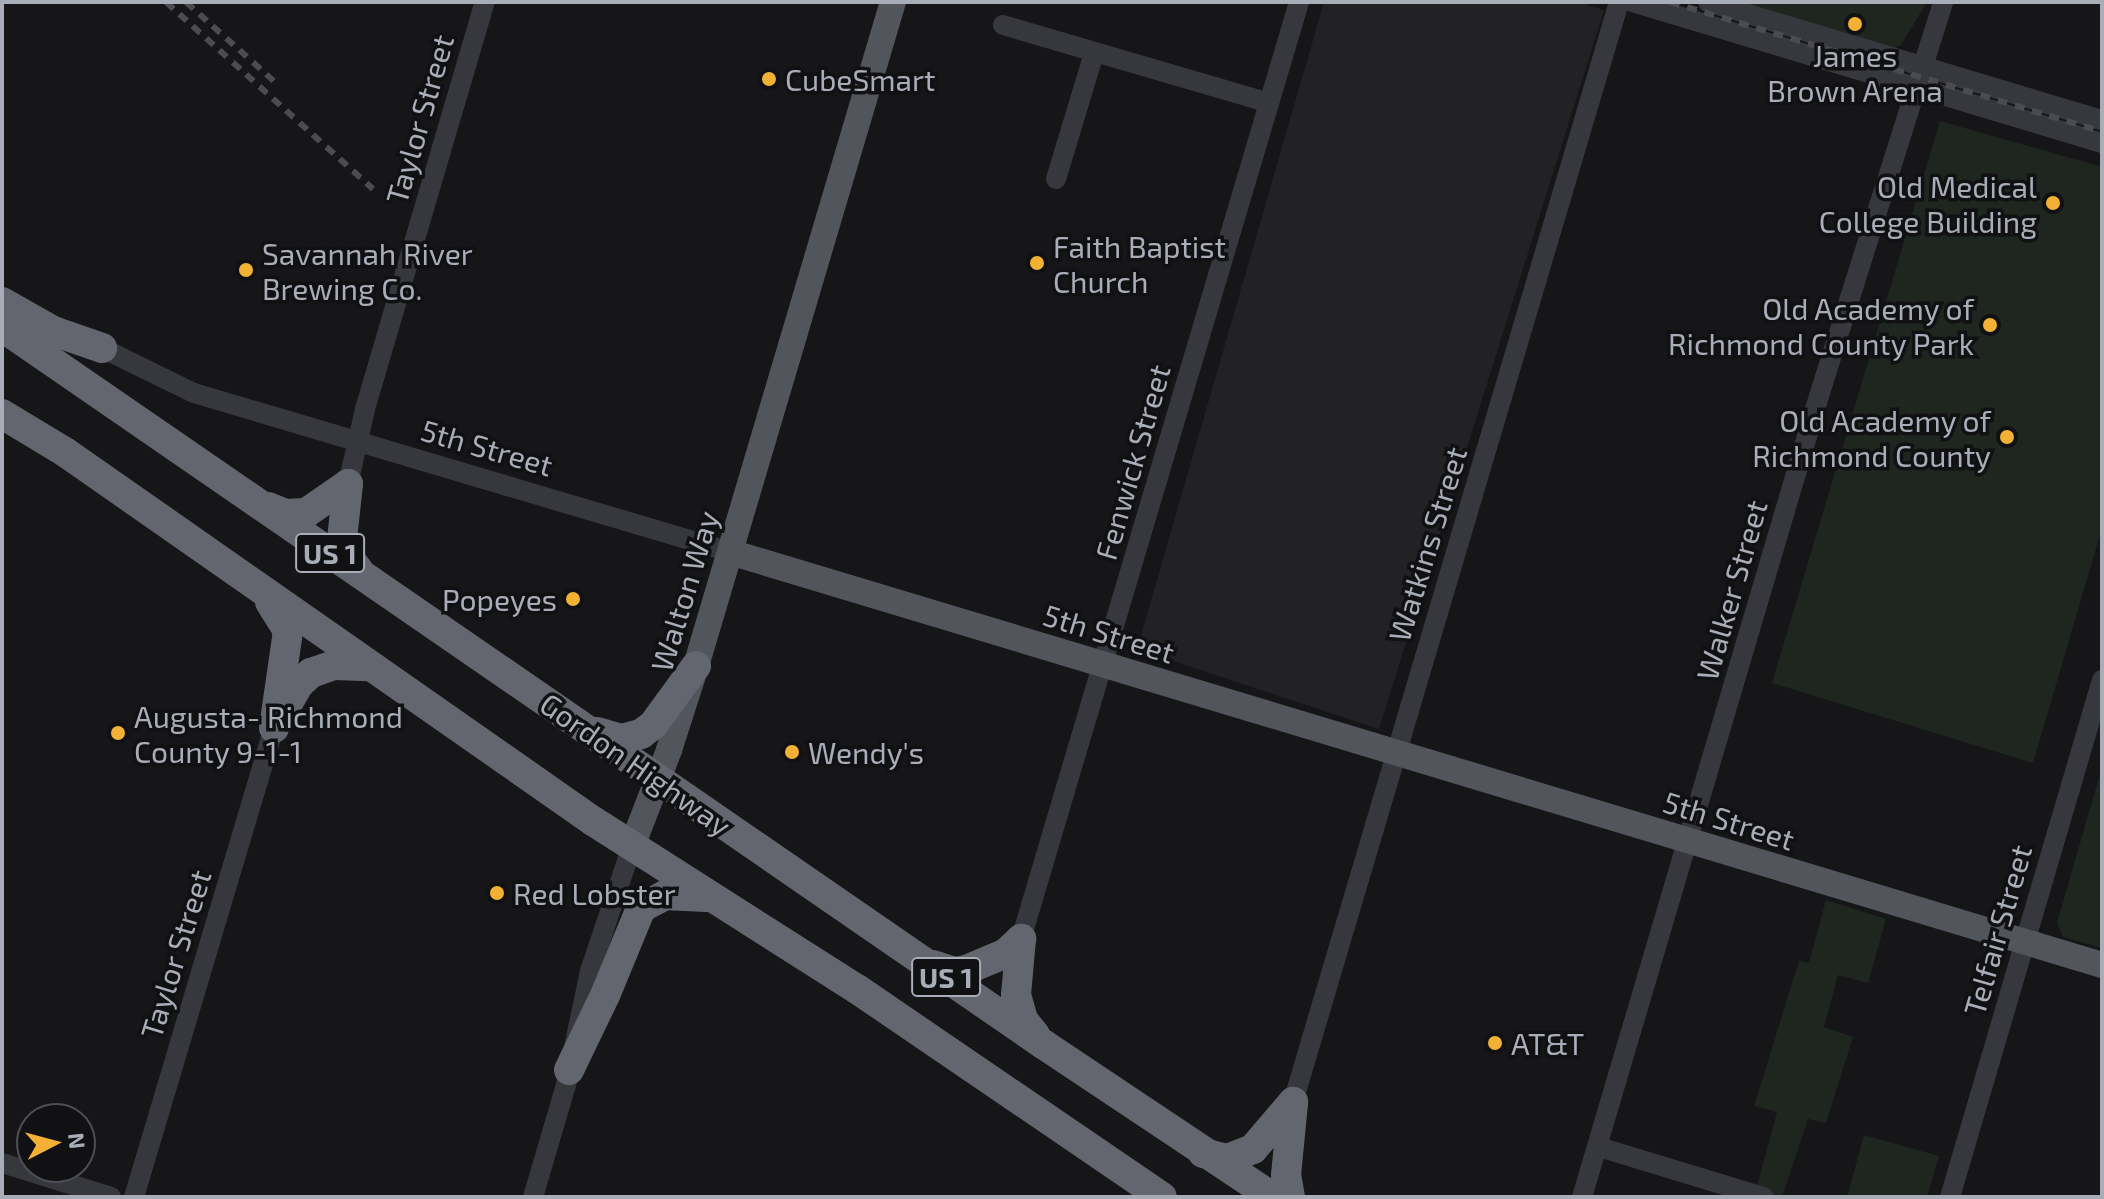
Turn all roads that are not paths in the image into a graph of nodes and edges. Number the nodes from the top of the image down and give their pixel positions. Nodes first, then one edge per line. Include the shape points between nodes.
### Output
1 (485, 2) edge
2 (893, 2) edge
3 (1299, 2) edge
4 (1619, 2) edge
5 (1632, 2) edge
6 (1708, 2) edge
7 (1943, 2) edge
8 (1003, 25) dead end
9 (1094, 53) junction
10 (1922, 66) junction
11 (1916, 86) junction
12 (1269, 103) junction
13 (2102, 120) edge
14 (2102, 143) edge
15 (1056, 179) dead end
16 (2, 302) edge
17 (2, 327) edge
18 (102, 348) joint
19 (9, 423) edge
20 (358, 443) junction
21 (348, 484) junction
22 (255, 501) junction
23 (730, 552) junction
24 (369, 581) junction
25 (263, 594) junction
26 (1103, 665) junction
27 (369, 666) junction
28 (696, 666) junction
29 (2102, 680) edge
30 (575, 722) junction
31 (274, 728) junction
32 (1396, 753) junction
33 (658, 778) junction
34 (1688, 841) junction
35 (632, 846) junction
36 (710, 898) junction
37 (1021, 939) junction
38 (2024, 942) junction
39 (923, 961) junction
40 (2102, 965) edge
41 (1043, 1044) junction
42 (569, 1070) junction
43 (1293, 1102) junction
44 (1061, 1131) junction
45 (1599, 1147) junction
46 (1203, 1153) junction
47 (2, 1163) edge
48 (111, 1197) edge
49 (134, 1197) edge
50 (533, 1197) edge
51 (1138, 1197) edge
52 (1162, 1197) edge
53 (1272, 1197) edge
54 (1290, 1197) edge
55 (1582, 1197) edge
56 (1764, 1197) edge
57 (1950, 1197) edge

1 - 20 street, Taylor Street
2 - 23 main road, Walton Way
3 - 12 street, Fenwick Street
4 - 32 street, Watkins Street
5 - 11 street
6 - 10 street
7 - 10 street, Walker Street
8 - 9 street
9 - 12 street
9 - 15 street
10 - 11 street, Walker Street
10 - 13 street
11 - 14 street
11 - 34 street, Walker Street
12 - 26 street, Fenwick Street
16 - 18 highway via 53,331
17 - 22 highway, Gordon Highway / US 1
18 - 20 street, 5th Street via 194,393
19 - 25 highway, US 1 via 65,452
20 - 21 street, Taylor Street
20 - 23 street, 5th Street
21 - 22 highway via 306,513 285,514
21 - 24 highway via 341,548
22 - 24 highway, Gordon Highway / US 1
23 - 26 main road, 5th Street
23 - 28 main road, Walton Way
24 - 30 highway, Gordon Highway / US 1
25 - 27 highway, US 1
25 - 31 highway via 288,631
26 - 32 main road, 5th Street
26 - 37 street, Fenwick Street
27 - 31 highway via 347,663 311,673 298,685
27 - 35 highway, US 1
28 - 30 highway via 653,725 633,738 611,738
28 - 33 main road, Walton Way
29 - 38 street, Telfair Street
30 - 33 highway, Gordon Highway / US 1
31 - 49 street, Taylor Street
32 - 34 main road, 5th Street
32 - 43 street, Watkins Street
33 - 35 main road, Walton Way
33 - 39 highway, Gordon Highway / US 1
34 - 38 main road, 5th Street
34 - 45 street, Walker Street
35 - 36 highway, US 1
35 - 42 street, Walton Way via 590,971
36 - 42 highway via 675,893 641,908
36 - 44 highway, US 1 via 857,989
37 - 39 highway via 1006,953 966,970 954,972
37 - 41 highway via 1018,1007
38 - 40 main road, 5th Street
38 - 57 street, Telfair Street
39 - 41 highway, Gordon Highway / US 1
41 - 46 highway, Gordon Highway / US 1
42 - 50 street, Walton Way
43 - 46 highway via 1253,1149 1227,1159
43 - 54 highway via 1286,1175
44 - 51 highway
44 - 52 highway, US 1
45 - 55 street, Walker Street
45 - 56 street
46 - 53 highway, Gordon Highway / US 1
47 - 48 street

